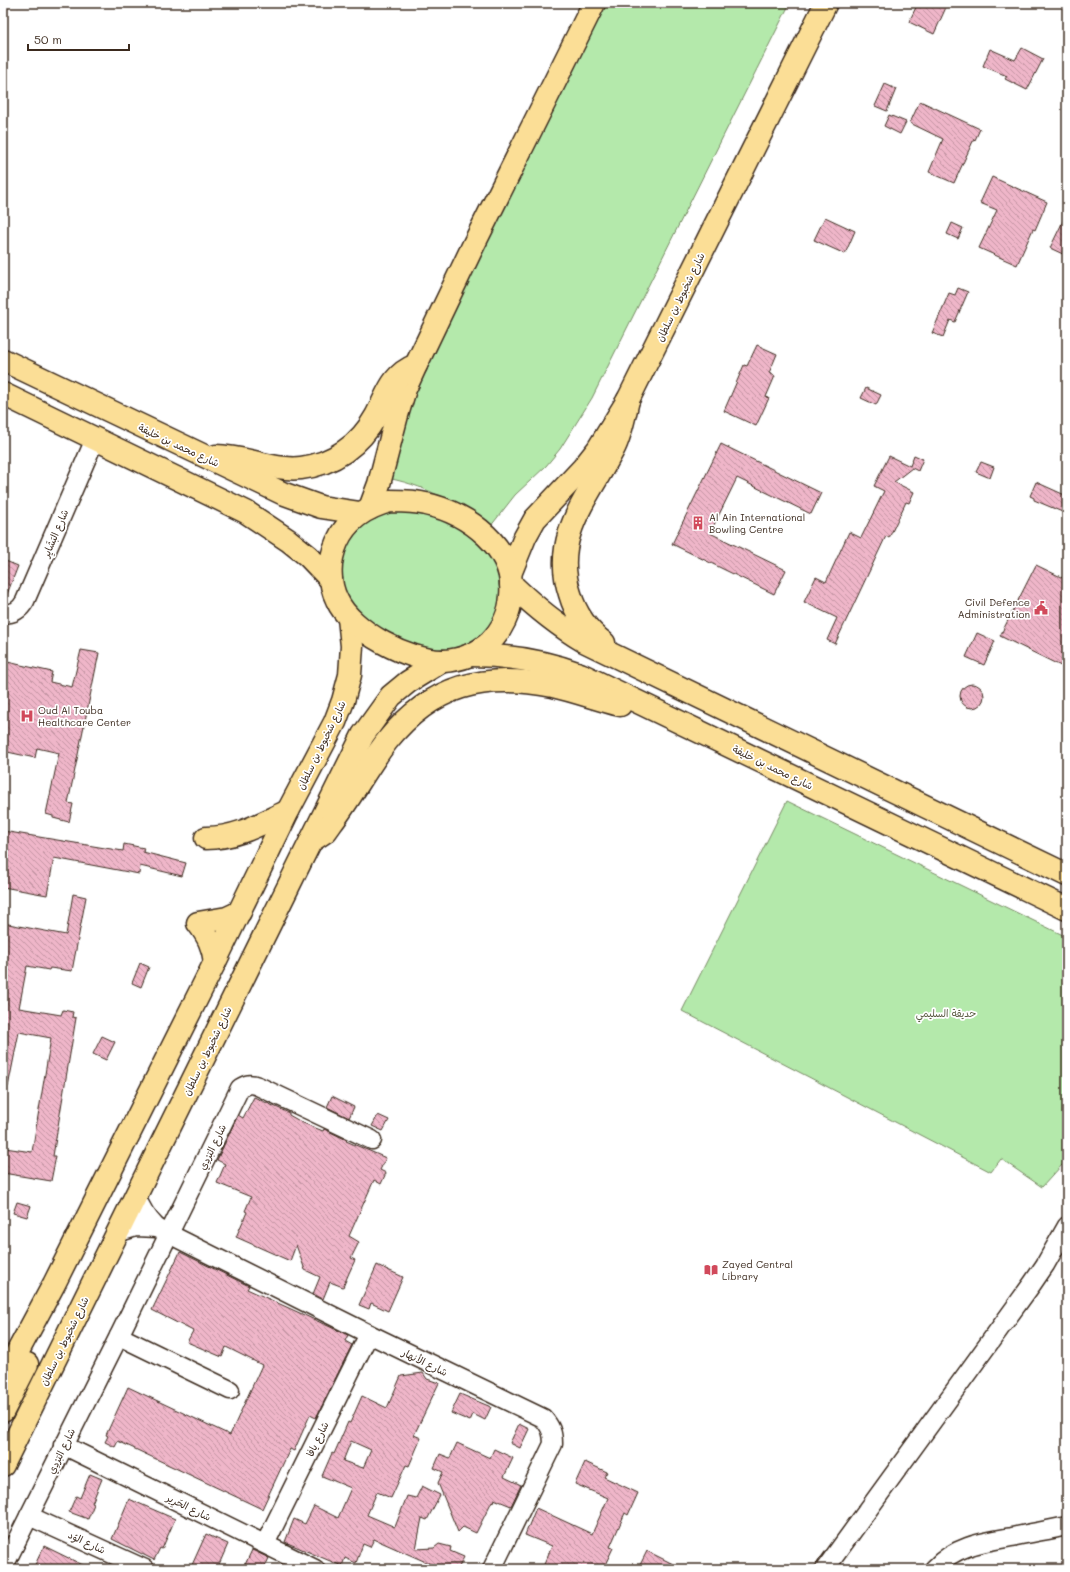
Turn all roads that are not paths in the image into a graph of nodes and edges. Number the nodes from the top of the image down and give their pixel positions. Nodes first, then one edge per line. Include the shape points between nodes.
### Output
1 (594, 3) edge
2 (826, 3) edge
3 (3, 360) edge
4 (416, 365) junction
5 (3, 394) edge
6 (628, 400) junction
7 (95, 439) junction
8 (206, 457) junction
9 (365, 511) junction
10 (510, 579) junction
11 (331, 580) junction
12 (3, 614) edge
13 (349, 618) junction
14 (470, 655) junction
15 (442, 661) junction
16 (626, 662) junction
17 (653, 710) junction
18 (288, 811) junction
19 (206, 838) dead end
20 (311, 841) junction
21 (1067, 875) edge
22 (1067, 909) edge
23 (240, 912) junction
24 (215, 962) junction
25 (372, 1140) dead end
26 (136, 1195) junction
27 (91, 1211) junction
28 (1067, 1226) edge
29 (163, 1231) junction
30 (117, 1233) junction
31 (54, 1284) junction
32 (369, 1334) junction
33 (119, 1336) junction
34 (3, 1349) edge
35 (3, 1379) edge
36 (230, 1390) dead end
37 (3, 1411) edge
38 (64, 1445) junction
39 (5, 1448) edge
40 (29, 1516) junction
41 (1067, 1526) edge
42 (265, 1544) junction
43 (3, 1568) edge
44 (145, 1569) edge
45 (315, 1569) edge
46 (492, 1569) edge
47 (825, 1569) edge
48 (934, 1569) edge

1 - 4 main road
2 - 6 main road, شارع شخبوط بن سلطان
3 - 8 main road, شارع محمد بن خليفة
4 - 8 main road via 403,371 393,382 363,435 345,452 329,460 312,466 288,468 241,458
4 - 9 main road via 405,389 379,484
5 - 7 main road
6 - 10 main road, شارع شخبوط بن سلطان via 598,449 536,519 524,537
6 - 16 main road via 614,449 584,500 570,530 564,567 567,586 579,618 594,636
7 - 11 main road via 252,516 308,556
7 - 12 street, شارع البَشَايِر via 25,601 16,611
8 - 9 main road, شارع محمد بن خليفة via 302,501 341,511
9 - 10 main road via 390,502 404,501 427,504 455,514 478,529 497,548 505,560
9 - 11 main road via 345,528 334,547
10 - 14 main road via 510,603 500,630 486,645
10 - 16 main road via 529,601 553,621 584,641
11 - 13 main road via 337,600
13 - 15 main road via 369,634 392,647 416,656
13 - 18 main road, شارع شخبوط بن سلطان via 352,646 350,675 343,701
14 - 15 main road via 461,659
14 - 17 main road, شارع محمد بن خليفة via 508,656 556,666 580,674
15 - 20 main road, شارع شخبوط بن سلطان via 408,682 391,696 376,715 363,735
16 - 21 main road
17 - 20 main road via 621,705 554,686 524,681 486,681 463,686 436,698 398,728 326,831
17 - 22 main road, شارع محمد بن خليفة
18 - 19 main road via 243,832
18 - 23 main road, شارع شخبوط بن سلطان
20 - 26 main road, شارع شخبوط بن سلطان
23 - 24 main road, شارع شخبوط بن سلطان
23 - 24 main road via 227,918 198,923 213,948
24 - 27 main road, شارع شخبوط بن سلطان
25 - 29 street, شارع البَرْدِي via 258,1086 245,1084 240,1088
26 - 29 street, شارع الأنهار via 142,1210
26 - 30 main road, شارع شخبوط بن سلطان
27 - 31 main road, شارع شخبوط بن سلطان
27 - 37 main road via 80,1258
28 - 47 street via 1032,1284
29 - 30 street, شارع الأنهار via 136,1227
29 - 32 street, شارع الأنهار
29 - 33 street, شارع البَرْدِي
30 - 39 main road, شارع شخبوط بن سلطان via 26,1418
31 - 34 main road
31 - 35 main road, شارع شخبوط بن سلطان
32 - 42 street, شارع يافا
32 - 46 street, شارع الأنهار via 525,1408 543,1418 549,1425 553,1434 551,1450
33 - 36 street
33 - 38 street, شارع البَرْدِي
38 - 40 street, شارع البَرْدِي
38 - 42 street, شارع الحَرِير
40 - 43 street, شارع البَرْدِي
40 - 44 street, شارع الوُد
41 - 48 street via 977,1543 958,1550
42 - 45 street, شارع الحَرِير

